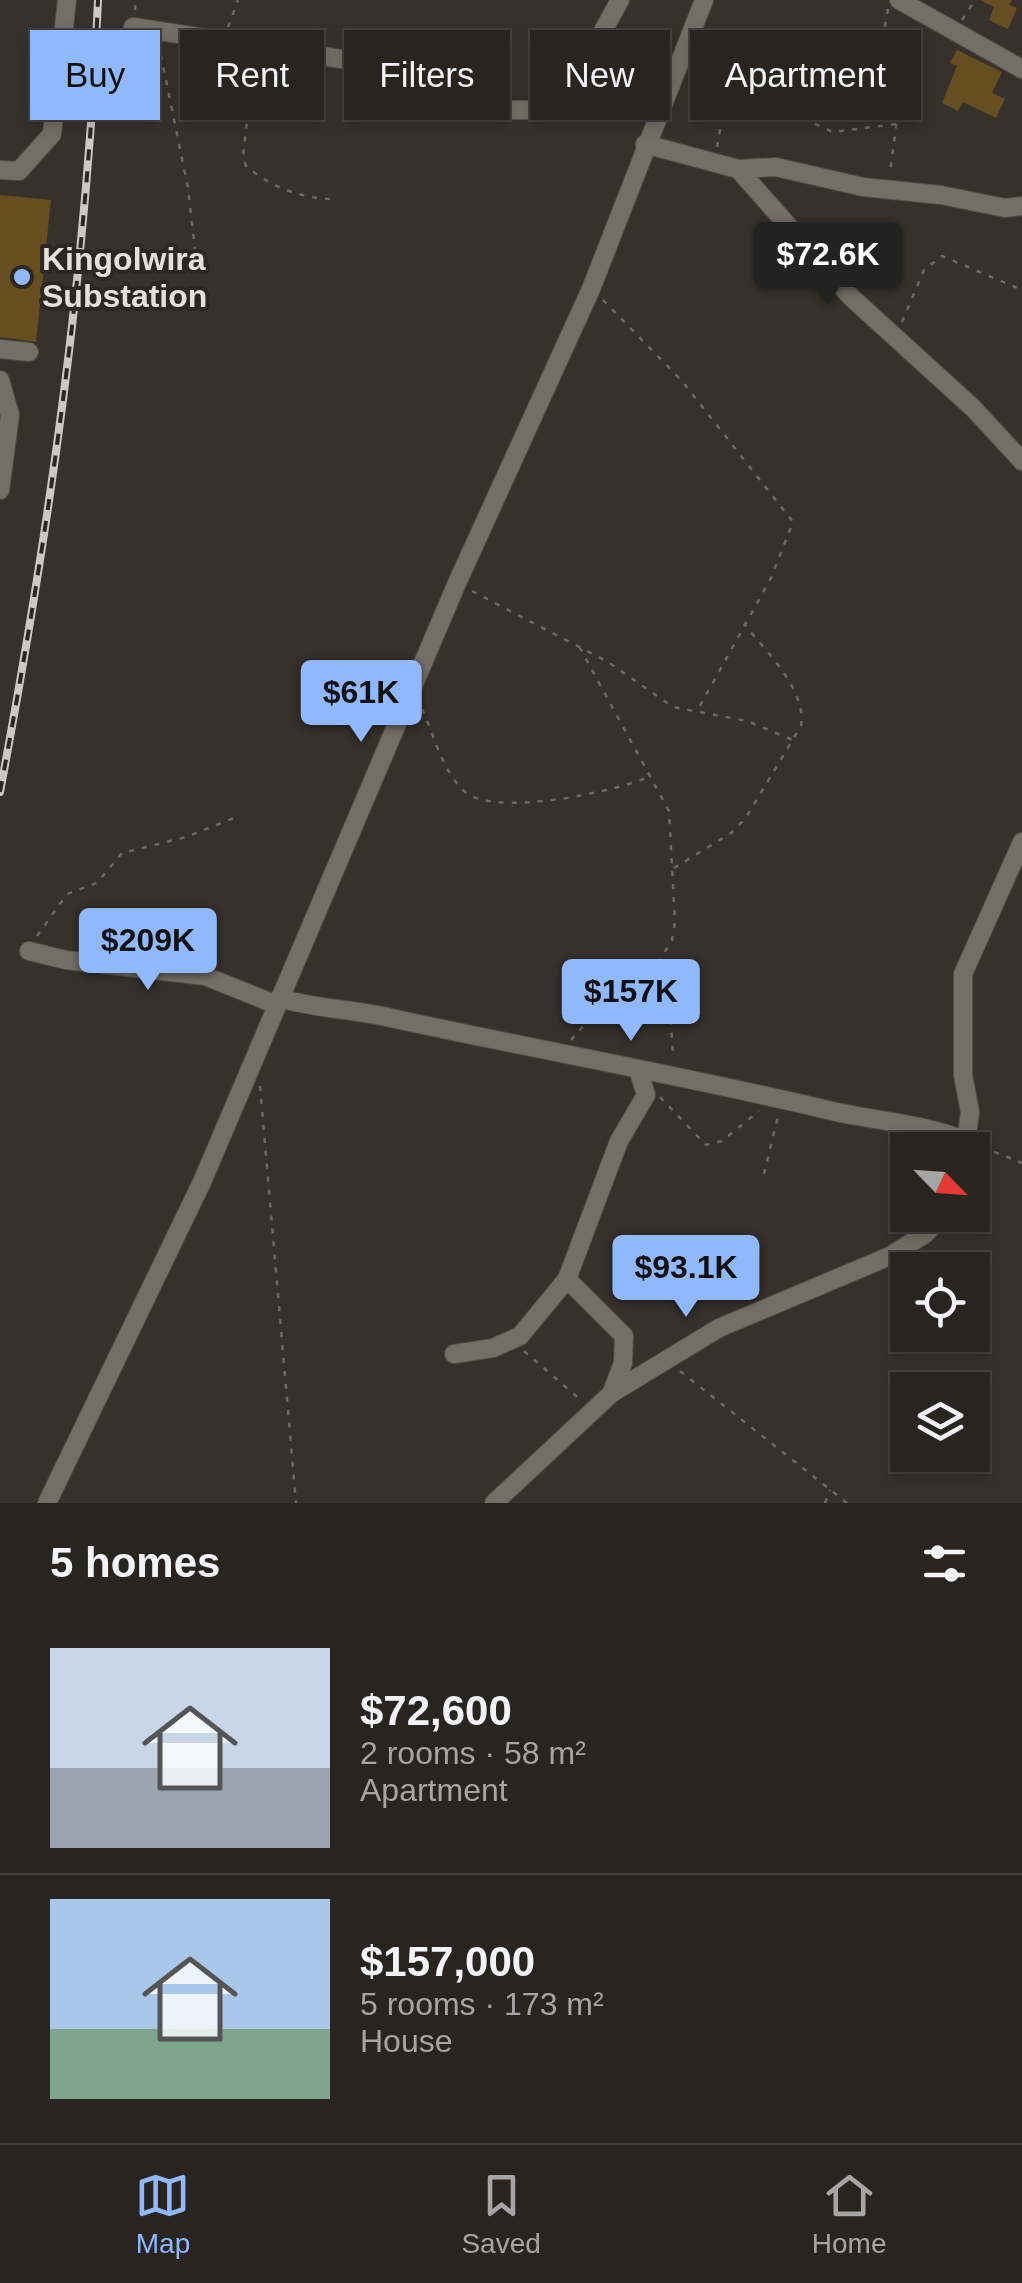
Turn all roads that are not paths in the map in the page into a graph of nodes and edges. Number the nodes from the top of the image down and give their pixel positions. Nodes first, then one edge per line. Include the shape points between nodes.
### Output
1 (66, 0) edge
2 (620, 0) edge
3 (704, 0) edge
4 (896, 0) edge
5 (134, 26) road end
6 (1018, 61) edge
7 (645, 144) junction
8 (738, 169) junction
9 (0, 170) edge
10 (1022, 206) edge
11 (0, 349) edge
12 (29, 352) dead end
13 (0, 380) edge
14 (1022, 461) edge
15 (0, 490) edge
16 (1022, 842) edge
17 (29, 951) road end
18 (278, 1002) junction
19 (642, 1078) junction
20 (938, 1132) edge
21 (967, 1132) edge
22 (926, 1232) edge
23 (567, 1279) junction
24 (454, 1354) dead end
25 (612, 1393) junction
26 (47, 1503) edge
27 (494, 1503) edge

1 - 9 street via 52,134 18,171
2 - 5 street via 588,58 534,110 455,96 368,63
3 - 7 street
4 - 6 street
7 - 8 street
7 - 18 street via 590,291
8 - 10 street via 776,167
8 - 14 street via 800,244
11 - 12 street
13 - 15 street via 10,415
16 - 21 street via 962,974
17 - 18 street via 205,976
18 - 19 street via 388,1017
18 - 26 street via 202,1182
19 - 20 street
19 - 23 street via 644,1102 619,1141
22 - 25 street via 890,1256 719,1328
23 - 24 street via 522,1334 493,1348
23 - 25 street via 624,1336
25 - 27 street

